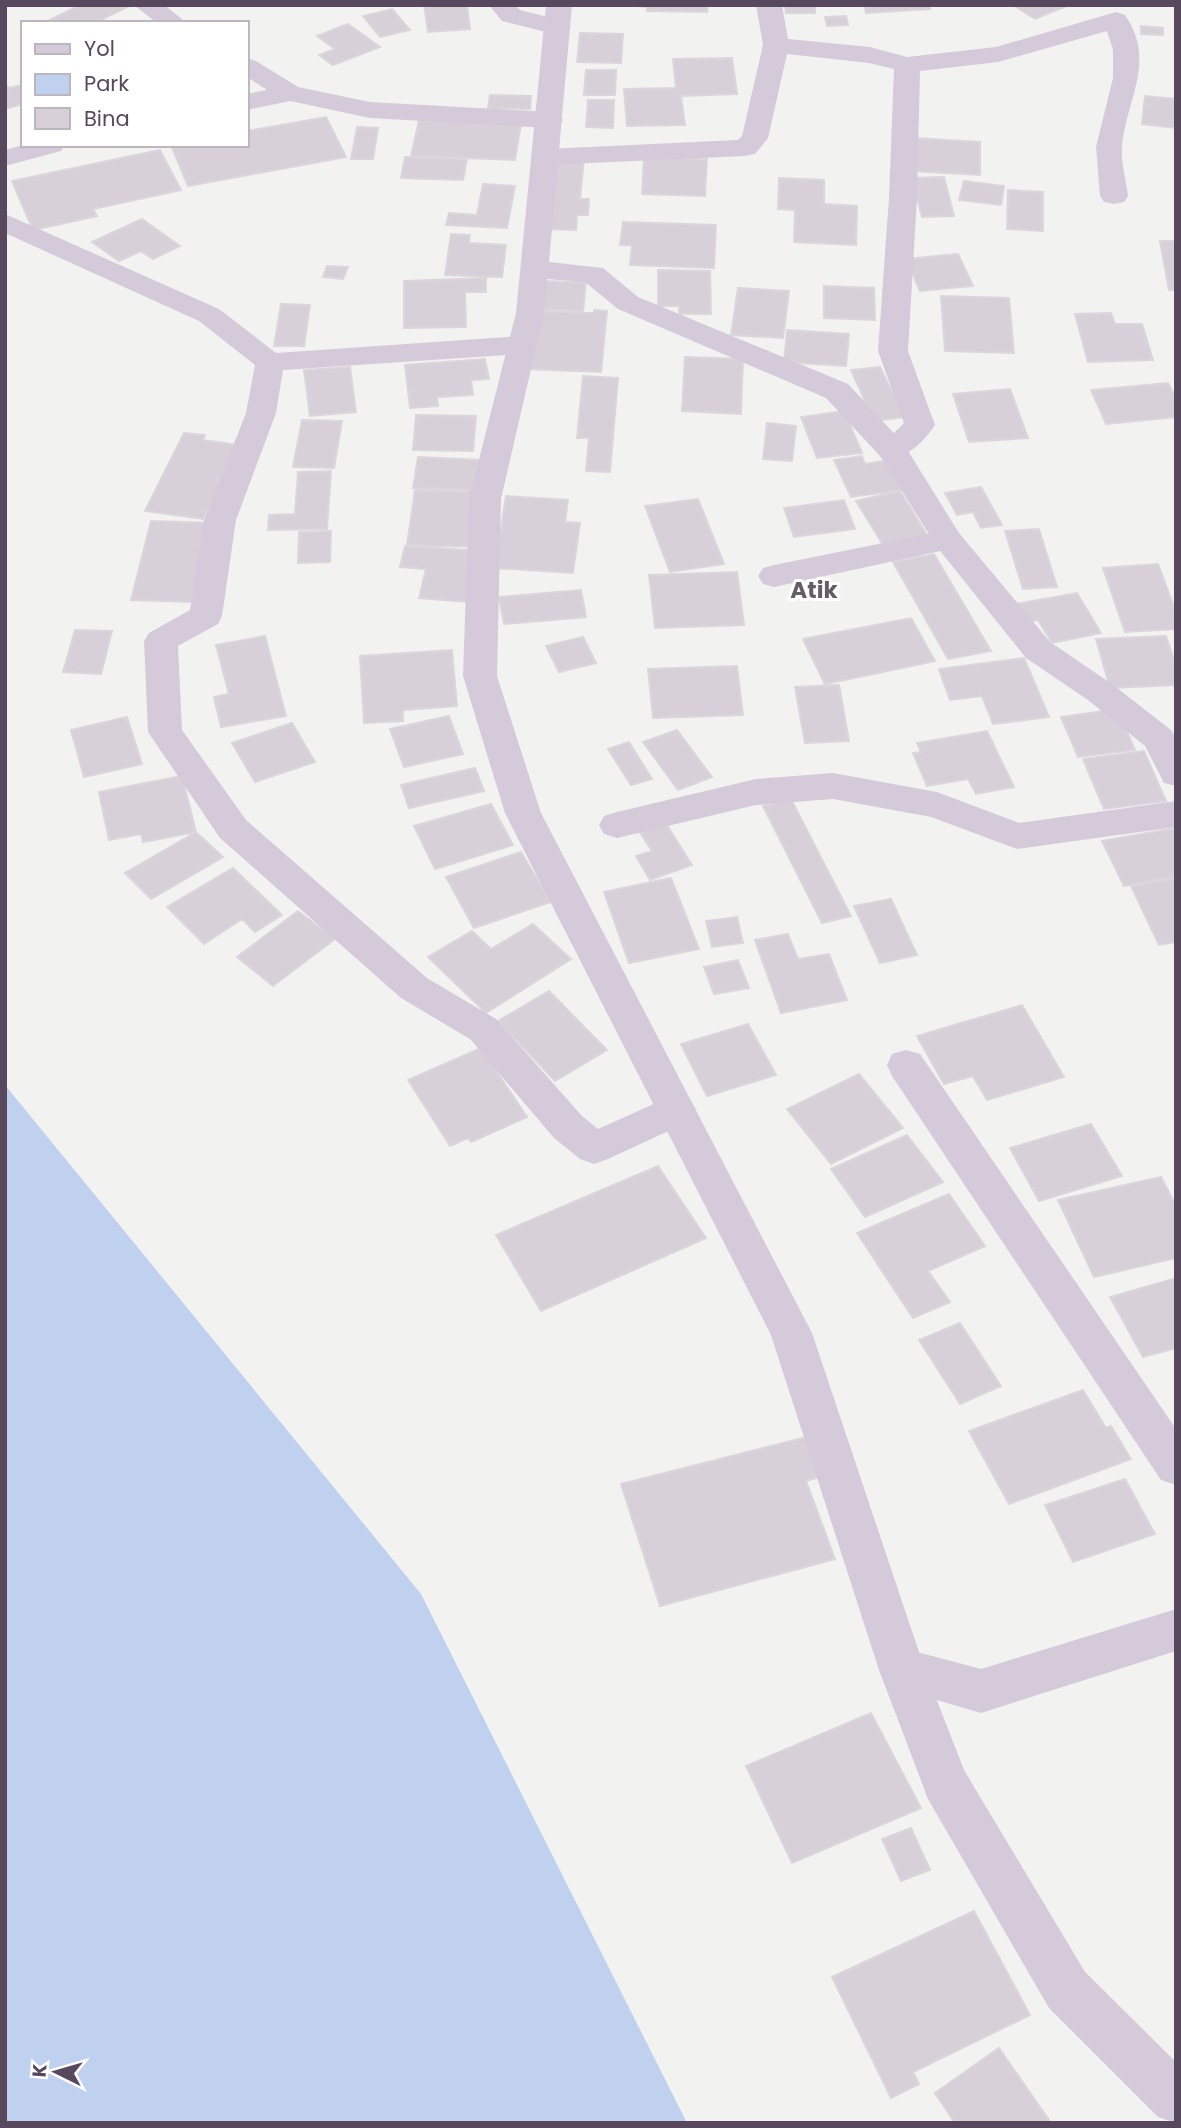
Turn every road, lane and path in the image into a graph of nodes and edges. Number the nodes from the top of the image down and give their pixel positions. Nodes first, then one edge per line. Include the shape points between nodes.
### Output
1 (146, 5) edge
2 (501, 5) edge
3 (769, 5) edge
4 (1110, 13) edge
5 (558, 16) edge
6 (172, 21) edge
7 (776, 45) junction
8 (907, 65) junction
9 (248, 67) edge
10 (290, 93) junction
11 (248, 102) edge
12 (548, 138) junction
13 (45, 147) edge
14 (5, 158) edge
15 (1114, 196) dead end
16 (5, 222) edge
17 (534, 270) junction
18 (522, 345) junction
19 (270, 362) junction
20 (892, 450) junction
21 (948, 540) junction
22 (774, 576) dead end
23 (1176, 774) edge
24 (1176, 814) edge
25 (617, 825) dead end
26 (906, 1065) dead end
27 (676, 1110) junction
28 (1176, 1466) edge
29 (1176, 1630) edge
30 (902, 1670) junction
31 (1176, 2099) edge

1 - 6 street
2 - 5 street via 511,16
3 - 7 street
4 - 8 street via 998,54
4 - 15 street via 1126,50 1126,79 1109,147
5 - 12 street
7 - 8 street via 870,55
7 - 12 street via 755,138 745,148
8 - 20 street via 893,351 920,425
9 - 10 street
10 - 11 street
10 - 12 street
12 - 17 street
13 - 14 street
16 - 19 street via 209,315
17 - 18 street
17 - 20 street via 593,274 628,303 837,391
18 - 19 street
18 - 27 street via 485,499 480,676 523,813
19 - 27 street via 261,413 220,520 206,616 161,641 165,732 233,829 414,988 483,1029 568,1127 594,1148
20 - 21 street
21 - 22 street
21 - 23 street via 1038,650 1160,738
24 - 25 street via 1017,836 937,805 833,786 756,792
26 - 28 street
27 - 30 street via 791,1333
29 - 30 street via 982,1691
30 - 31 street via 945,1783 1067,1990

